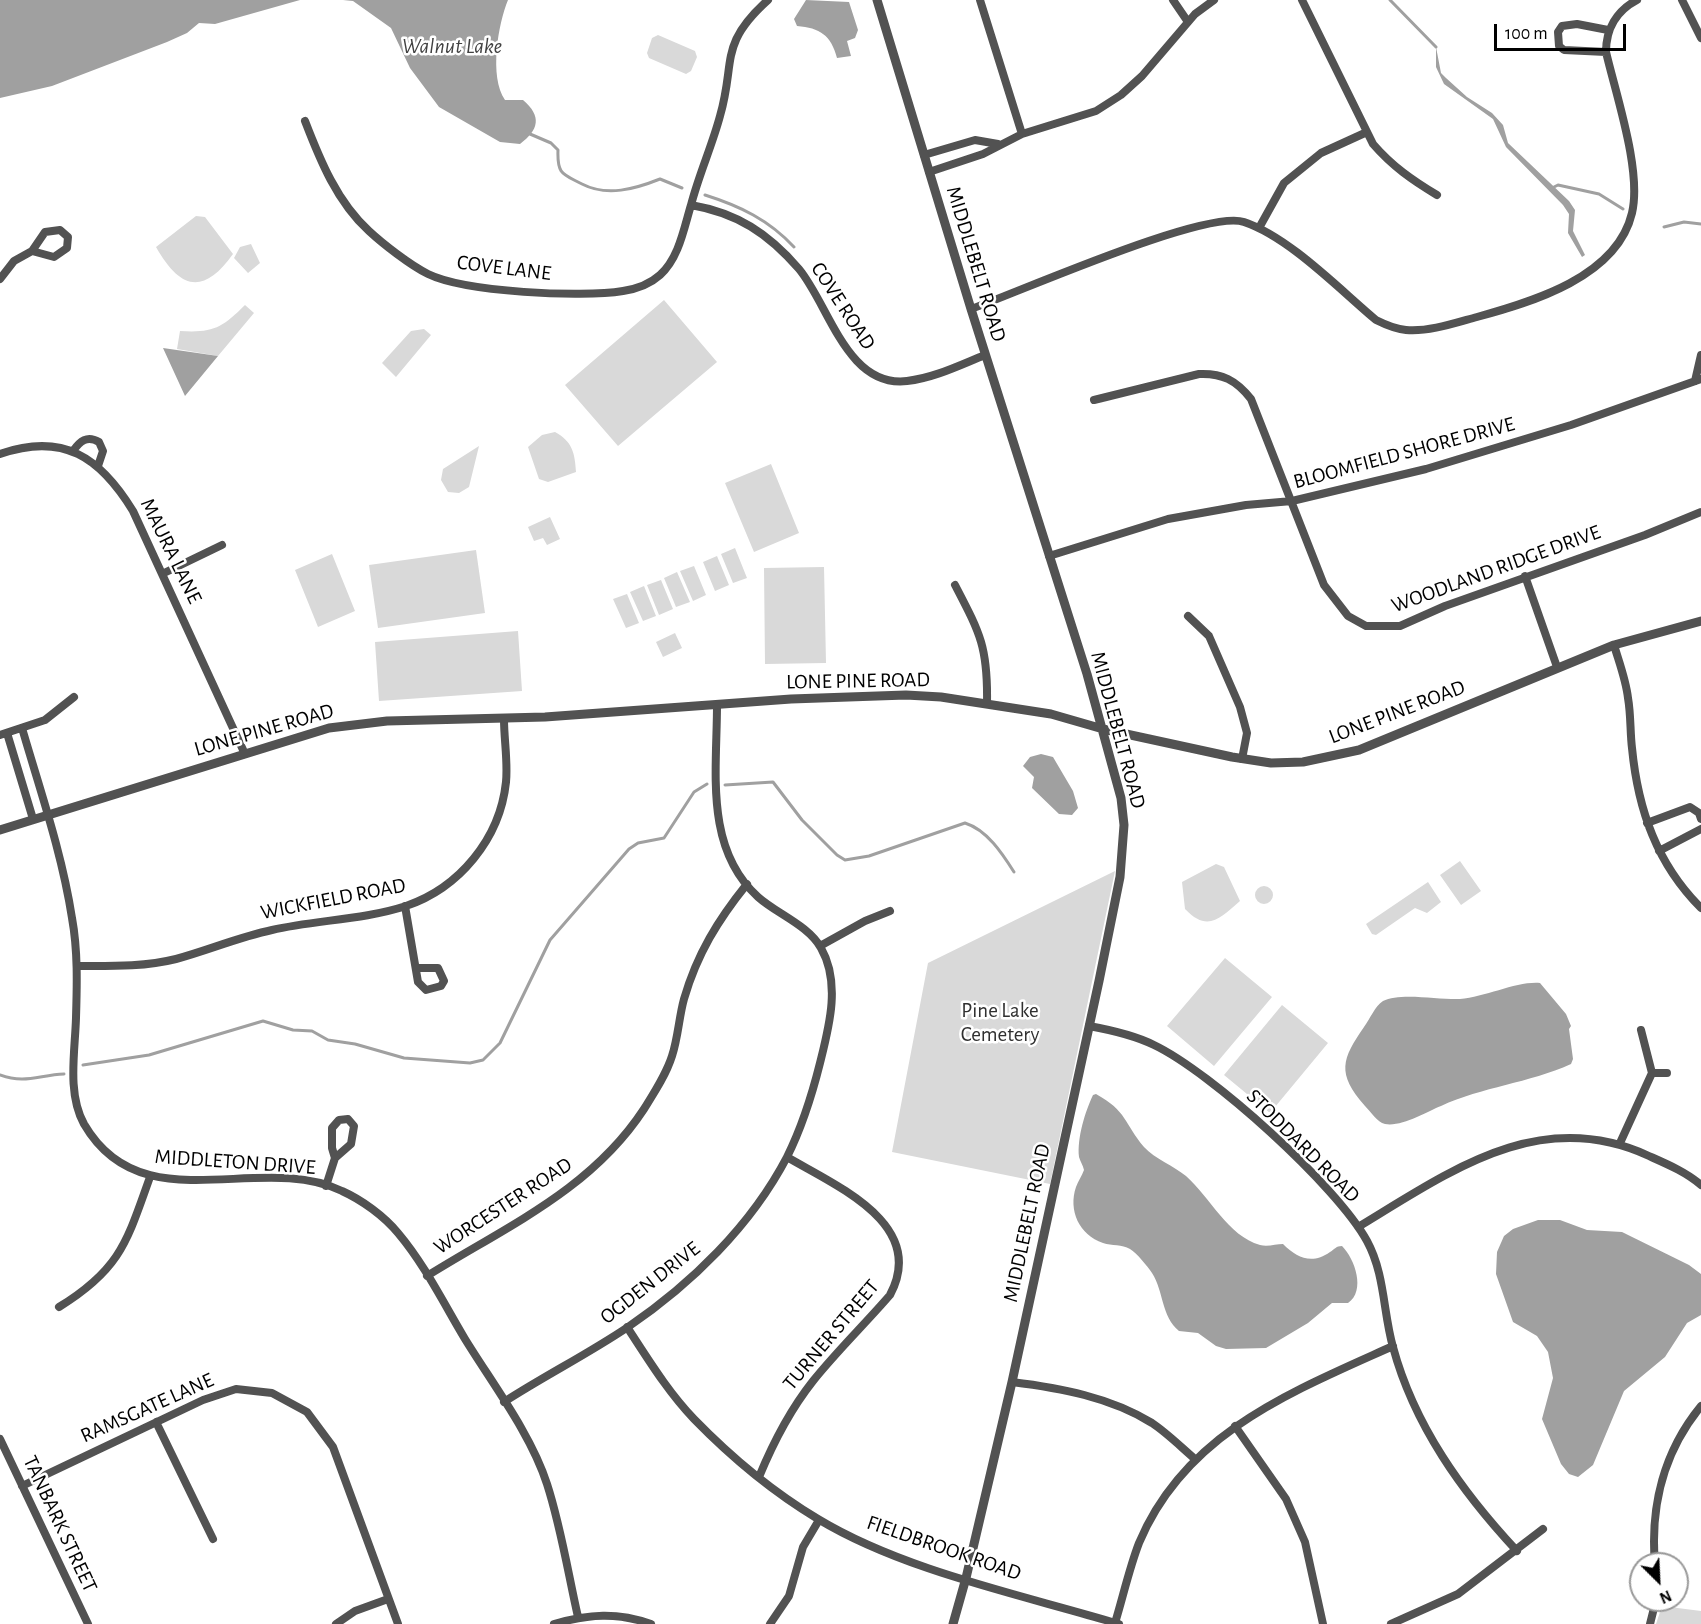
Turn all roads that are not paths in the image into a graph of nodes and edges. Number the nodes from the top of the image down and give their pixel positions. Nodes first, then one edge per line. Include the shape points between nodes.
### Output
1 (768, 0) edge
2 (877, 0) edge
3 (980, 0) edge
4 (1173, 0) edge
5 (1214, 0) edge
6 (1302, 0) edge
7 (1637, 0) edge
8 (1682, 0) edge
9 (1188, 22) junction
10 (1608, 30) junction
11 (1701, 38) edge
12 (1606, 52) junction
13 (305, 121) dead end
14 (1367, 132) junction
15 (1022, 134) junction
16 (998, 144) junction
17 (924, 155) junction
18 (929, 172) junction
19 (1437, 195) dead end
20 (691, 205) junction
21 (1259, 228) junction
22 (32, 251) junction
23 (0, 279) edge
24 (971, 309) junction
25 (1701, 354) edge
26 (985, 355) junction
27 (1698, 380) edge
28 (1094, 400) dead end
29 (73, 451) junction
30 (0, 454) edge
31 (98, 466) junction
32 (1292, 501) junction
33 (1701, 512) edge
34 (222, 545) dead end
35 (1049, 556) junction
36 (162, 574) junction
37 (1525, 576) junction
38 (955, 585) dead end
39 (1188, 616) dead end
40 (1701, 621) edge
41 (1614, 645) junction
42 (1557, 667) junction
43 (74, 697) dead end
44 (987, 703) junction
45 (717, 705) junction
46 (504, 719) junction
47 (22, 728) junction
48 (1103, 729) junction
49 (3, 734) edge
50 (244, 752) junction
51 (1242, 759) junction
52 (47, 815) junction
53 (33, 819) junction
54 (1701, 819) edge
55 (1647, 823) junction
56 (0, 830) edge
57 (1701, 830) edge
58 (1659, 851) junction
59 (747, 884) junction
60 (405, 906) junction
61 (1701, 908) edge
62 (890, 911) dead end
63 (820, 946) junction
64 (77, 966) junction
65 (416, 968) dead end
66 (1089, 1026) junction
67 (1641, 1030) dead end
68 (1652, 1073) junction
69 (1667, 1073) dead end
70 (1620, 1143) junction
71 (787, 1157) junction
72 (335, 1158) junction
73 (150, 1176) junction
74 (1701, 1185) edge
75 (326, 1186) junction
76 (1358, 1227) junction
77 (427, 1276) junction
78 (59, 1306) dead end
79 (627, 1327) junction
80 (1393, 1346) junction
81 (1012, 1382) junction
82 (504, 1402) junction
83 (1701, 1406) edge
84 (156, 1422) junction
85 (1235, 1426) junction
86 (0, 1439) edge
87 (1195, 1459) junction
88 (759, 1477) junction
89 (22, 1486) junction
90 (819, 1520) junction
91 (1543, 1529) dead end
92 (213, 1539) dead end
93 (1516, 1551) junction
94 (1655, 1552) edge
95 (966, 1578) junction
96 (388, 1599) junction
97 (578, 1617) junction
98 (1117, 1623) edge
99 (88, 1624) edge
100 (336, 1624) edge
101 (398, 1624) edge
102 (554, 1624) edge
103 (651, 1624) edge
104 (770, 1624) edge
105 (953, 1624) edge
106 (1323, 1624) edge
107 (1391, 1624) edge

1 - 20 street via 737,33 728,62 723,106
2 - 17 street, MIDDLEBELT ROAD
3 - 15 street
4 - 9 street
5 - 9 street
6 - 14 street
7 - 10 street via 1619,13
8 - 11 street
9 - 15 street via 1143,76 1121,95 1096,111
10 - 12 street
10 - 12 street via 1577,24 1562,26 1558,32 1559,45 1564,50
12 - 21 street via 1636,190 1632,214 1611,252 1545,297 1430,328 1391,327 1376,320 1272,233
13 - 20 street, COVE LANE via 349,211 370,232 428,273 451,281 552,292 637,288 670,265
14 - 19 street via 1388,161
14 - 21 street via 1321,153 1284,183
15 - 16 street
16 - 17 street via 975,140
16 - 18 street via 983,154
17 - 18 street, MIDDLEBELT ROAD
18 - 24 street, MIDDLEBELT ROAD
20 - 26 street, COVE ROAD via 739,218 765,236 814,290 848,352 878,376 906,381
21 - 24 street via 1241,221 1207,223
22 - 22 street via 54,257 67,248 68,237 60,230 50,229 40,236
22 - 23 street via 14,261
24 - 26 street, MIDDLEBELT ROAD
25 - 27 street, BLOOMFIELD SHORE DRIVE
26 - 35 street, MIDDLEBELT ROAD
27 - 32 street, BLOOMFIELD SHORE DRIVE via 1501,447
28 - 32 street, WOODLAND RIDGE DRIVE via 1182,377 1214,374 1236,382 1251,399
29 - 30 street, MAURA LANE via 42,445
29 - 31 street, MAURA LANE
29 - 31 street via 85,439 93,438 103,451
31 - 36 street, MAURA LANE via 119,488 133,511
32 - 35 street, BLOOMFIELD SHORE DRIVE via 1168,519
32 - 37 street, WOODLAND RIDGE DRIVE via 1324,585 1348,616 1366,626 1400,626
33 - 37 street, WOODLAND RIDGE DRIVE
34 - 36 street
35 - 48 street, MIDDLEBELT ROAD
36 - 50 street, MAURA LANE
37 - 42 street
38 - 44 street via 981,634 988,665
39 - 51 street via 1209,636 1240,707 1247,733
40 - 41 street, LONE PINE ROAD
41 - 42 street, LONE PINE ROAD
41 - 55 street via 1628,698 1637,789
42 - 51 street, LONE PINE ROAD via 1350,753 1303,762
43 - 47 street via 45,720
44 - 45 street, LONE PINE ROAD via 906,695
44 - 48 street, LONE PINE ROAD via 1051,714
45 - 46 street, LONE PINE ROAD
45 - 59 street via 721,838 739,876
46 - 50 street, LONE PINE ROAD via 362,723
46 - 60 street, WICKFIELD ROAD via 506,782 492,831 457,877
47 - 49 street
47 - 52 street, MIDDLETON DRIVE
48 - 51 street, LONE PINE ROAD
48 - 66 street, MIDDLEBELT ROAD via 1120,798 1123,855
49 - 53 street
50 - 52 street, LONE PINE ROAD
52 - 53 street, LONE PINE ROAD
52 - 64 street, MIDDLETON DRIVE via 67,891
53 - 56 street, LONE PINE ROAD
54 - 55 street via 1690,807
55 - 58 street
57 - 58 street
58 - 61 street via 1680,887
59 - 63 street
59 - 77 street, WORCESTER ROAD via 717,922 697,958 672,1057 630,1130 601,1163 553,1200
60 - 64 street, WICKFIELD ROAD via 249,935 175,959 131,966
60 - 65 street
62 - 63 street
63 - 71 street, OGDEN DRIVE via 833,992 810,1101
64 - 73 street, MIDDLETON DRIVE via 74,1082 80,1113 105,1149 128,1167
66 - 76 street, STODDARD ROAD via 1120,1031 1154,1044 1198,1070 1304,1166
66 - 81 street, MIDDLEBELT ROAD
67 - 68 street
68 - 69 street
68 - 70 street
70 - 74 street via 1671,1166
70 - 76 street via 1566,1138 1519,1143 1465,1164
71 - 79 street, OGDEN DRIVE via 719,1251 691,1279
71 - 88 street, TURNER STREET via 870,1208 888,1230 901,1267 890,1295 795,1406
72 - 72 street via 351,1144 354,1126 348,1119 339,1120 332,1128
72 - 75 street
73 - 75 street, MIDDLETON DRIVE via 186,1180 295,1179
73 - 78 street via 133,1226 114,1263 88,1289
75 - 77 street, MIDDLETON DRIVE via 340,1189 369,1206 398,1233
76 - 80 street, STODDARD ROAD via 1374,1257
77 - 82 street, MIDDLETON DRIVE
79 - 82 street, OGDEN DRIVE
79 - 88 street, FIELDBROOK ROAD via 661,1379 693,1418
80 - 85 street via 1287,1394
80 - 93 street, STODDARD ROAD via 1431,1438 1479,1508
81 - 87 street via 1105,1401 1152,1424
81 - 95 street, MIDDLEBELT ROAD
82 - 97 street, MIDDLETON DRIVE via 546,1482
83 - 94 street via 1676,1445 1660,1483 1654,1522
84 - 89 street, RAMSGATE LANE
84 - 92 street
84 - 96 street, RAMSGATE LANE via 236,1389 272,1393 307,1412 333,1447
85 - 87 street
85 - 106 street via 1291,1510 1305,1542
86 - 89 street, TANBARK STREET
87 - 98 street via 1166,1494 1139,1543
88 - 90 street, FIELDBROOK ROAD
89 - 99 street, TANBARK STREET
90 - 95 street, FIELDBROOK ROAD via 876,1547
90 - 104 street via 803,1547 789,1596
91 - 93 street
93 - 107 street via 1458,1594
95 - 98 street, FIELDBROOK ROAD
95 - 105 street, MIDDLEBELT ROAD
96 - 100 street via 355,1611
96 - 101 street, RAMSGATE LANE
97 - 102 street
97 - 103 street via 622,1615

